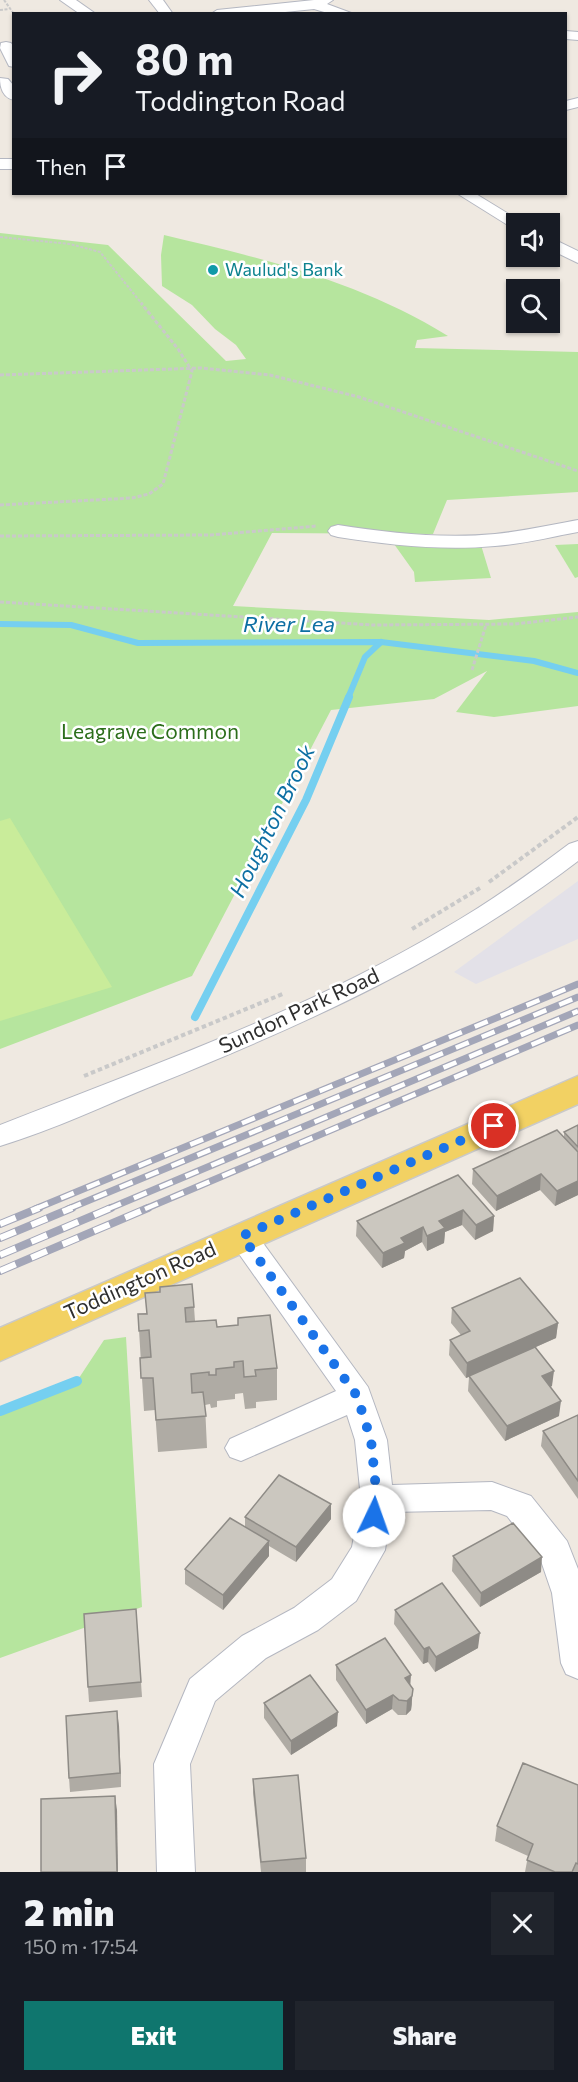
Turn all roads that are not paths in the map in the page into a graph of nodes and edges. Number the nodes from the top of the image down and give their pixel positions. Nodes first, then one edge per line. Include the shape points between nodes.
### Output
1 (67, 0) edge
2 (156, 0) edge
3 (320, 2) edge
4 (87, 12) edge
5 (165, 12) edge
6 (234, 12) edge
7 (343, 12) edge
8 (6, 46) dead end
9 (12, 59) edge
10 (468, 195) edge
11 (506, 218) edge
12 (560, 248) edge
13 (578, 258) edge
14 (578, 526) edge
15 (338, 531) road end
16 (578, 849) edge
17 (578, 1089) edge
18 (0, 1136) edge
19 (242, 1236) junction
20 (0, 1345) edge
21 (357, 1396) junction
22 (241, 1448) dead end
23 (377, 1499) junction
24 (578, 1663) edge
25 (176, 1872) edge

1 - 4 street
2 - 5 street
3 - 6 street
3 - 7 street
8 - 9 street
10 - 11 street
12 - 13 street
14 - 15 street via 472,541 392,539
16 - 18 street, Sundon Park Road via 504,903 435,946 303,1013
17 - 19 main road, Toddington Road
19 - 20 main road, Toddington Road
19 - 21 street
21 - 22 street
21 - 23 street via 371,1440
23 - 24 street via 492,1496 519,1506 555,1551 569,1593
23 - 25 street via 368,1550 345,1590 306,1619 254,1647 202,1690 172,1764

